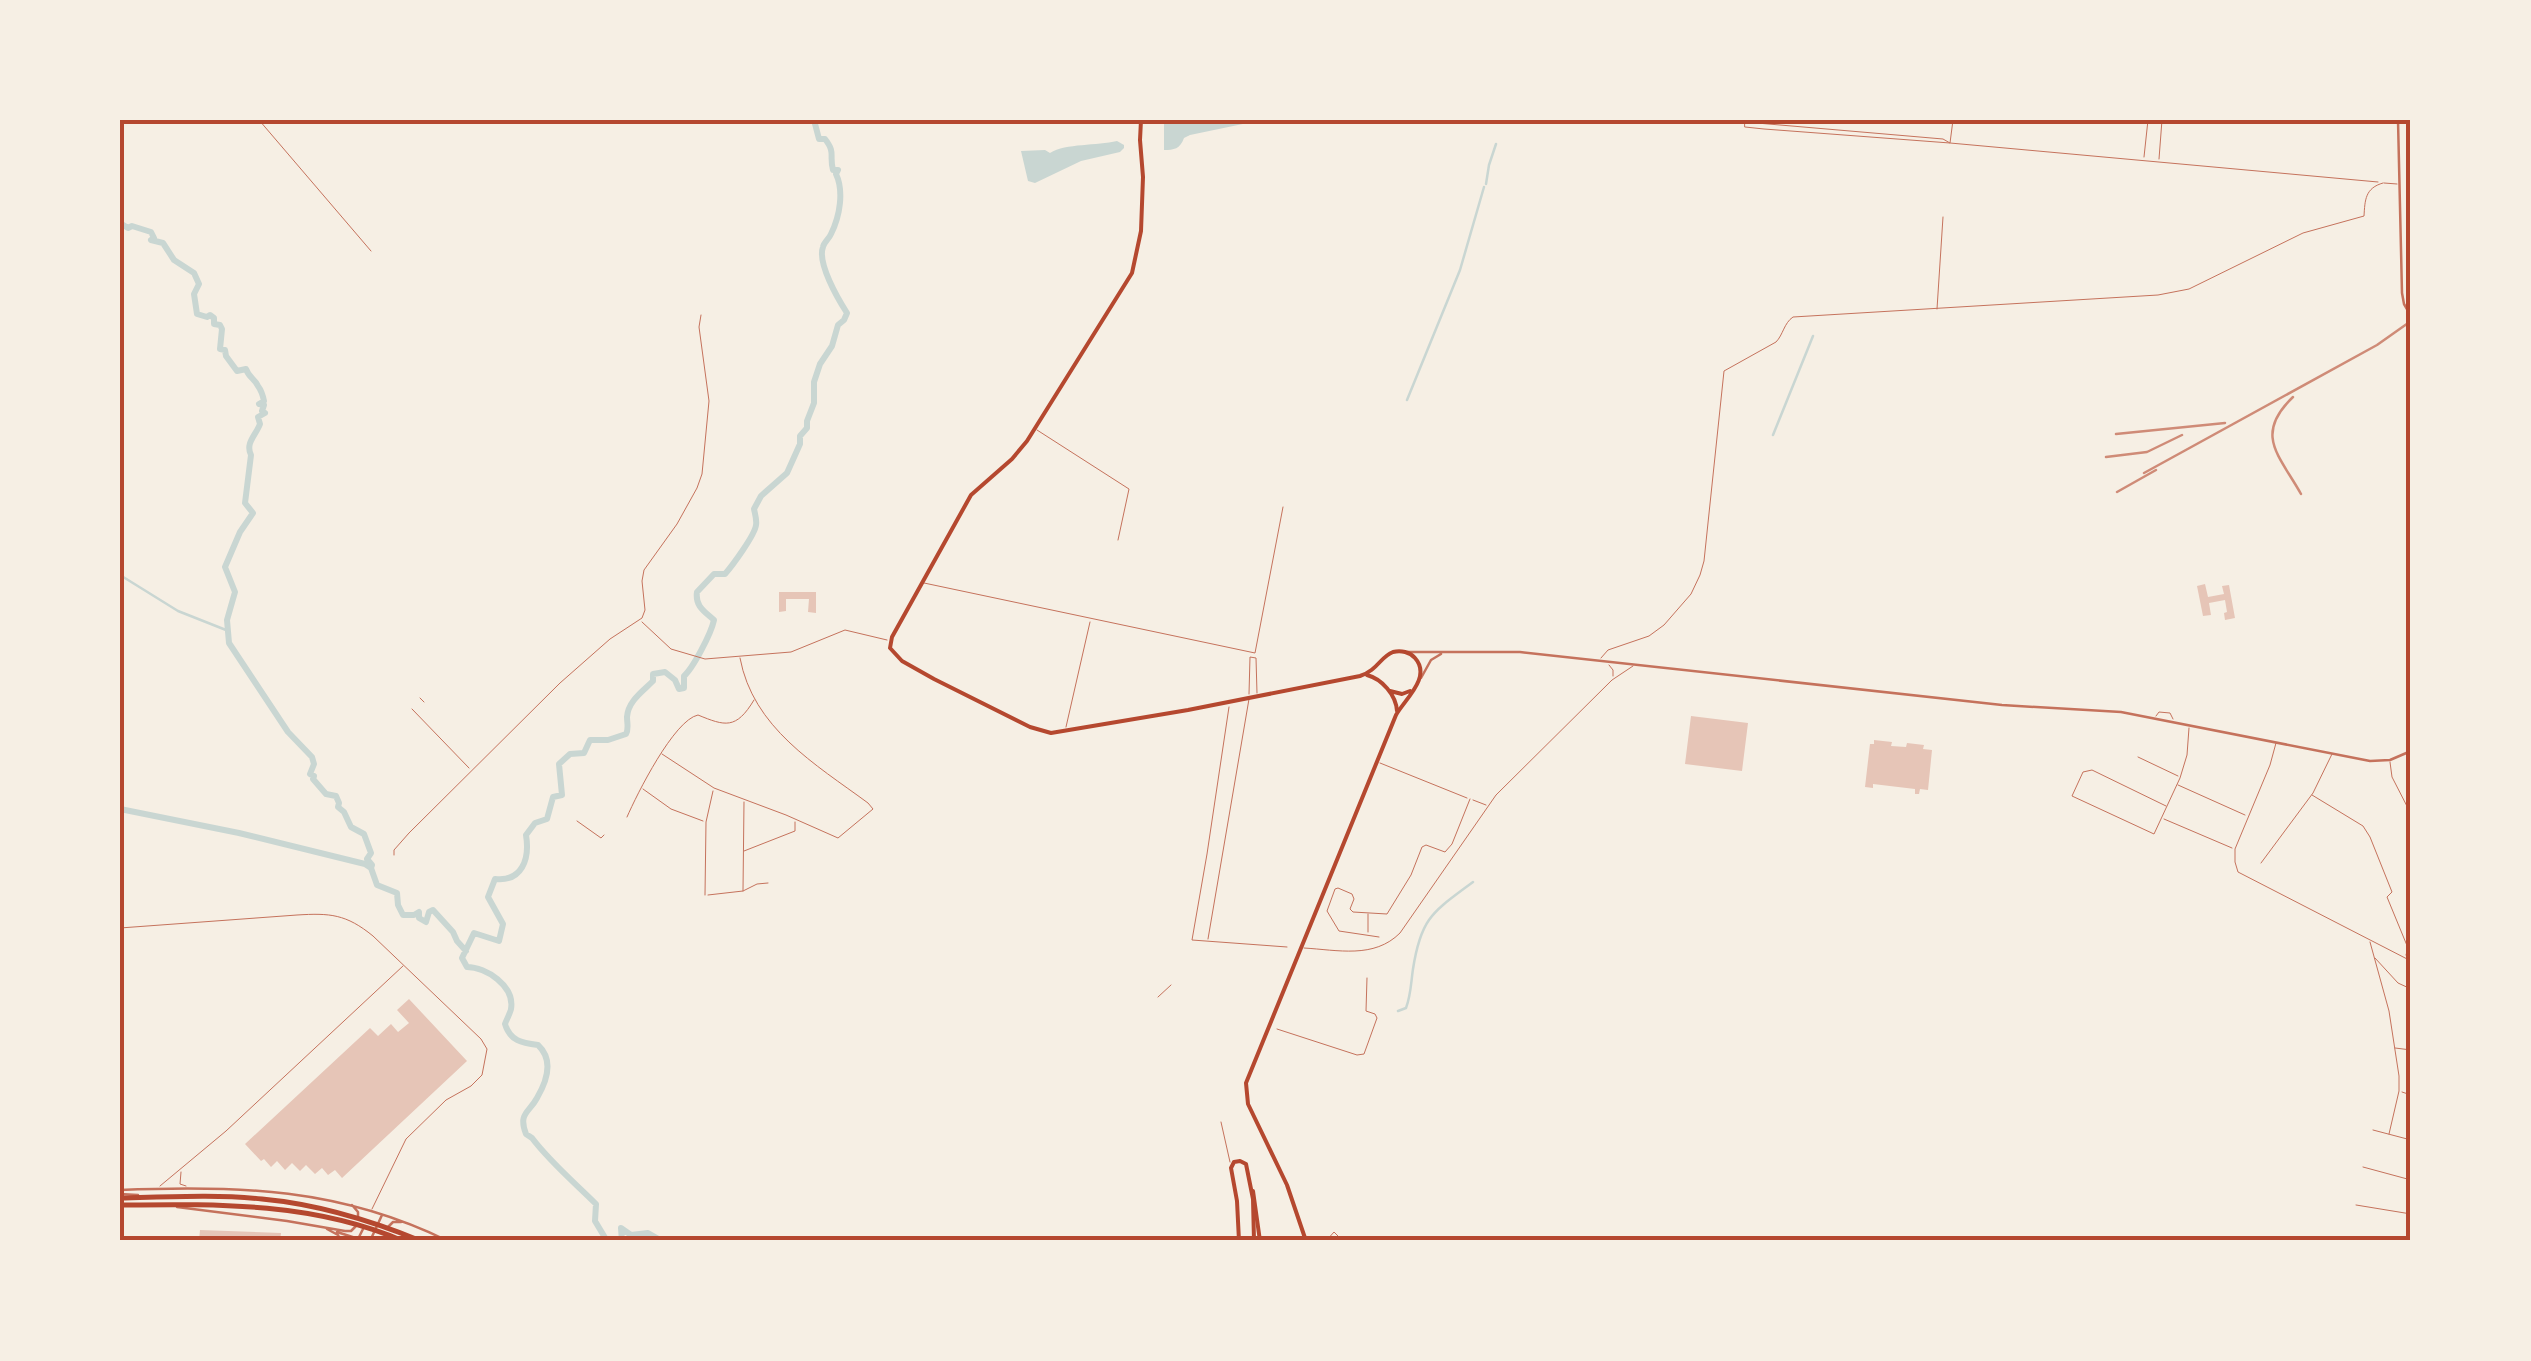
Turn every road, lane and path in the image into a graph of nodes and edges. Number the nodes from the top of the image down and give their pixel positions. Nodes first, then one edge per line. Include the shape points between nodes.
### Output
1 (259, 120) edge
2 (1142, 120) edge
3 (1952, 120) edge
4 (2148, 120) edge
5 (2162, 120) edge
6 (2398, 120) edge
7 (1950, 143) junction
8 (2144, 161) junction
9 (2158, 162) junction
10 (2383, 183) junction
11 (2399, 184) junction
12 (1944, 217) dead end
13 (371, 251) dead end
14 (1937, 309) junction
15 (700, 314) dead end
16 (2411, 316) edge
17 (1034, 428) junction
18 (1283, 508) dead end
19 (1118, 540) dead end
20 (922, 583) junction
21 (1091, 618) junction
22 (640, 620) junction
23 (890, 640) junction
24 (1402, 652) junction
25 (1452, 652) junction
26 (740, 658) junction
27 (1602, 661) junction
28 (1381, 662) junction
29 (1619, 662) junction
30 (1638, 664) junction
31 (1618, 674) junction
32 (1360, 676) junction
33 (1420, 679) junction
34 (1612, 680) junction
35 (1385, 687) junction
36 (1413, 689) junction
37 (1258, 696) junction
38 (755, 698) junction
39 (1250, 698) junction
40 (1229, 702) junction
41 (412, 709) dead end
42 (1396, 716) junction
43 (2155, 718) junction
44 (2174, 722) junction
45 (2189, 724) junction
46 (1065, 732) junction
47 (2276, 743) junction
48 (2411, 751) edge
49 (662, 754) junction
50 (2332, 754) junction
51 (2138, 757) dead end
52 (2390, 760) junction
53 (1377, 762) junction
54 (472, 770) junction
55 (2181, 777) junction
56 (2178, 785) junction
57 (641, 788) junction
58 (714, 788) junction
59 (2312, 795) junction
60 (744, 799) junction
61 (1470, 799) junction
62 (1488, 806) junction
63 (2166, 806) junction
64 (2411, 814) edge
65 (2248, 816) junction
66 (627, 817) dead end
67 (2161, 818) junction
68 (795, 819) junction
69 (578, 821) dead end
70 (706, 822) junction
71 (604, 835) dead end
72 (2235, 849) junction
73 (743, 851) junction
74 (394, 855) dead end
75 (2260, 863) dead end
76 (768, 883) dead end
77 (743, 891) junction
78 (1368, 914) junction
79 (120, 928) edge
80 (1368, 936) junction
81 (1379, 936) dead end
82 (2370, 940) junction
83 (1207, 942) junction
84 (1287, 948) dead end
85 (1301, 948) junction
86 (2373, 956) junction
87 (2404, 958) junction
88 (2411, 961) edge
89 (403, 966) junction
90 (1368, 978) dead end
91 (1171, 985) dead end
92 (2411, 989) edge
93 (1158, 997) dead end
94 (1277, 1028) dead end
95 (2395, 1048) junction
96 (2411, 1050) edge
97 (2399, 1091) junction
98 (2411, 1094) edge
99 (1220, 1122) dead end
100 (2372, 1130) dead end
101 (2389, 1134) junction
102 (2411, 1140) edge
103 (1246, 1166) junction
104 (1231, 1168) junction
105 (2362, 1168) dead end
106 (182, 1169) junction
107 (2411, 1180) edge
108 (157, 1188) junction
109 (190, 1188) junction
110 (122, 1200) edge
111 (350, 1203) junction
112 (146, 1204) junction
113 (2356, 1205) dead end
114 (372, 1209) junction
115 (382, 1214) junction
116 (2411, 1214) edge
117 (344, 1218) junction
118 (408, 1223) junction
119 (326, 1228) junction
120 (388, 1234) edge
121 (358, 1240) edge
122 (2353, 1240) edge
123 (340, 1241) edge
124 (367, 1241) edge
125 (403, 1241) edge
126 (420, 1241) edge
127 (448, 1241) edge
128 (1239, 1241) edge
129 (1256, 1241) edge
130 (1306, 1241) edge
131 (1326, 1241) edge
132 (1343, 1241) edge
133 (2360, 1241) edge

1 - 13 street
2 - 17 main road via 1141,231 1132,273
3 - 7 street
4 - 8 street
5 - 9 street
6 - 11 street
7 - 7 street via 1745,122 1744,127
7 - 8 street
8 - 9 street
9 - 10 street
10 - 11 street
10 - 14 street via 2367,194 2364,216 2287,240 2190,289
11 - 16 street via 2402,292
12 - 14 street
14 - 27 street via 1793,317 1776,342 1724,371 1700,575 1664,625 1608,650
15 - 22 street via 709,401 702,474 643,574
17 - 19 street via 1129,489
17 - 20 main road via 1017,454 971,495
18 - 21 street via 1255,653
20 - 21 street
20 - 23 main road
21 - 46 street
22 - 26 street via 671,649 691,657
22 - 54 street via 561,682
23 - 26 street via 841,630 790,652
23 - 46 main road via 894,654 918,670 1038,730
24 - 25 street
24 - 28 main road
24 - 33 main road via 1419,663
25 - 27 street via 1506,650
25 - 33 street via 1431,660
26 - 38 street
27 - 29 street
27 - 34 street via 1613,670
28 - 32 main road
28 - 35 main road
29 - 30 street
29 - 31 street
30 - 31 street
30 - 43 street
31 - 34 street
32 - 35 main road via 1373,676
32 - 37 main road
33 - 36 main road
34 - 62 street
35 - 36 main road via 1402,694
35 - 42 main road via 1397,703
36 - 42 main road
37 - 39 main road
37 - 39 street via 1256,658 1250,657
38 - 49 street via 728,724 691,716
38 - 68 street via 784,739 872,809 838,838
39 - 40 main road
39 - 83 street
40 - 46 main road
40 - 83 street via 1192,940
41 - 54 street
42 - 53 main road
43 - 44 street
43 - 44 street via 2170,712
44 - 45 street
45 - 47 street
45 - 55 street
47 - 50 street
47 - 65 street
48 - 52 street
49 - 57 street
49 - 58 street
50 - 52 street
50 - 59 street
51 - 55 street
52 - 64 street
53 - 61 street
53 - 85 main road
54 - 74 street
55 - 56 street
56 - 63 street
56 - 65 street
57 - 66 street
57 - 70 street
58 - 60 street
58 - 70 street
59 - 75 street
59 - 87 street via 2361,824 2370,837 2408,948
60 - 68 street
60 - 73 street
61 - 62 street
61 - 78 street via 1446,851 1422,846 1389,912
62 - 85 street via 1392,941 1369,951
63 - 67 street
63 - 67 street via 2092,770 2083,772 2072,796 2152,834
65 - 72 street
67 - 72 street
68 - 73 street via 795,832
69 - 71 street
70 - 77 street via 705,895
72 - 82 street via 2240,874
73 - 77 street
76 - 77 street
78 - 80 street
78 - 80 street via 1351,912 1353,896 1338,888 1326,911 1340,932
79 - 89 street via 332,914 357,923
80 - 81 street
82 - 86 street
82 - 87 street
83 - 84 street
85 - 130 main road via 1246,1088
86 - 92 street
86 - 95 street
87 - 88 street
89 - 106 street
89 - 114 street via 481,1039 486,1062 478,1080 406,1139
90 - 94 street via 1366,1011 1377,1018 1364,1054
91 - 93 street
95 - 96 street
95 - 97 street
97 - 98 street
97 - 101 street
99 - 104 street
100 - 101 street
101 - 102 street
103 - 104 main road via 1240,1161
103 - 129 main road
103 - 129 main road via 1256,1200
104 - 128 main road
105 - 107 street
106 - 108 street
106 - 109 street via 180,1184
108 - 109 street
108 - 110 street
109 - 111 street via 268,1190
110 - 112 highway
110 - 117 highway via 262,1199
111 - 114 street
111 - 119 street via 359,1214 354,1228
112 - 117 highway via 263,1206
112 - 119 street
113 - 116 street
114 - 115 street
114 - 121 street
115 - 118 street
115 - 124 street
117 - 120 highway
118 - 120 street via 390,1224
118 - 127 street
119 - 121 street
119 - 123 street
120 - 125 highway
120 - 126 highway
121 - 124 street
122 - 133 street
131 - 132 street via 1334,1232

